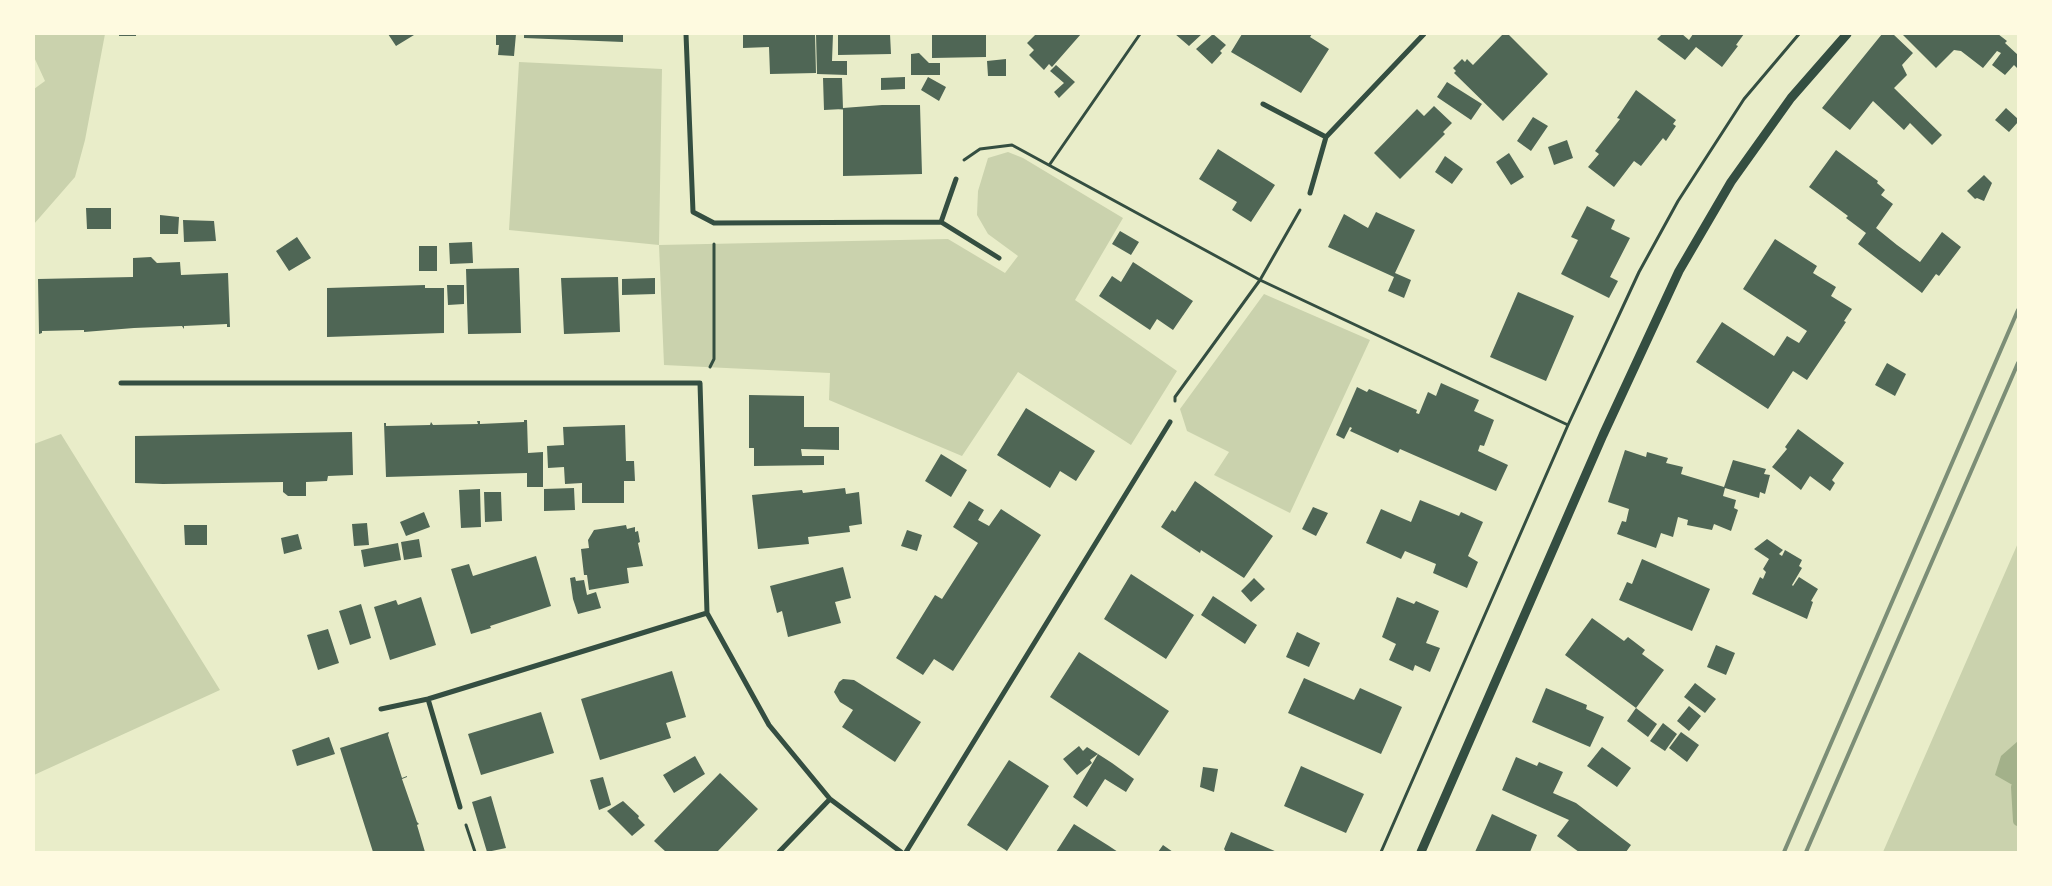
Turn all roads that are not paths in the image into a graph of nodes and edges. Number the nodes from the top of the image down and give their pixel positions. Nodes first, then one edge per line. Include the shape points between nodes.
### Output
1 (686, 34) edge
2 (1424, 34) edge
3 (1847, 34) edge
4 (1263, 104) dead end
5 (1326, 138) junction
6 (956, 179) road end
7 (1310, 192) road end
8 (941, 222) junction
9 (1000, 258) dead end
10 (122, 383) dead end
11 (1170, 422) road end
12 (707, 614) junction
13 (428, 699) junction
14 (381, 709) dead end
15 (830, 799) junction
16 (460, 807) road end
17 (779, 852) edge
18 (901, 852) edge
19 (906, 852) edge
20 (1421, 852) edge

1 - 8 street via 693,212 714,224
2 - 5 street
3 - 20 street via 1791,98 1737,174 1679,271 1603,435
4 - 5 street
5 - 7 street
6 - 8 street
8 - 9 street
10 - 12 street via 700,383
11 - 19 street
12 - 13 street
12 - 15 street via 769,725
13 - 14 street
13 - 16 street
15 - 17 street
15 - 18 street

